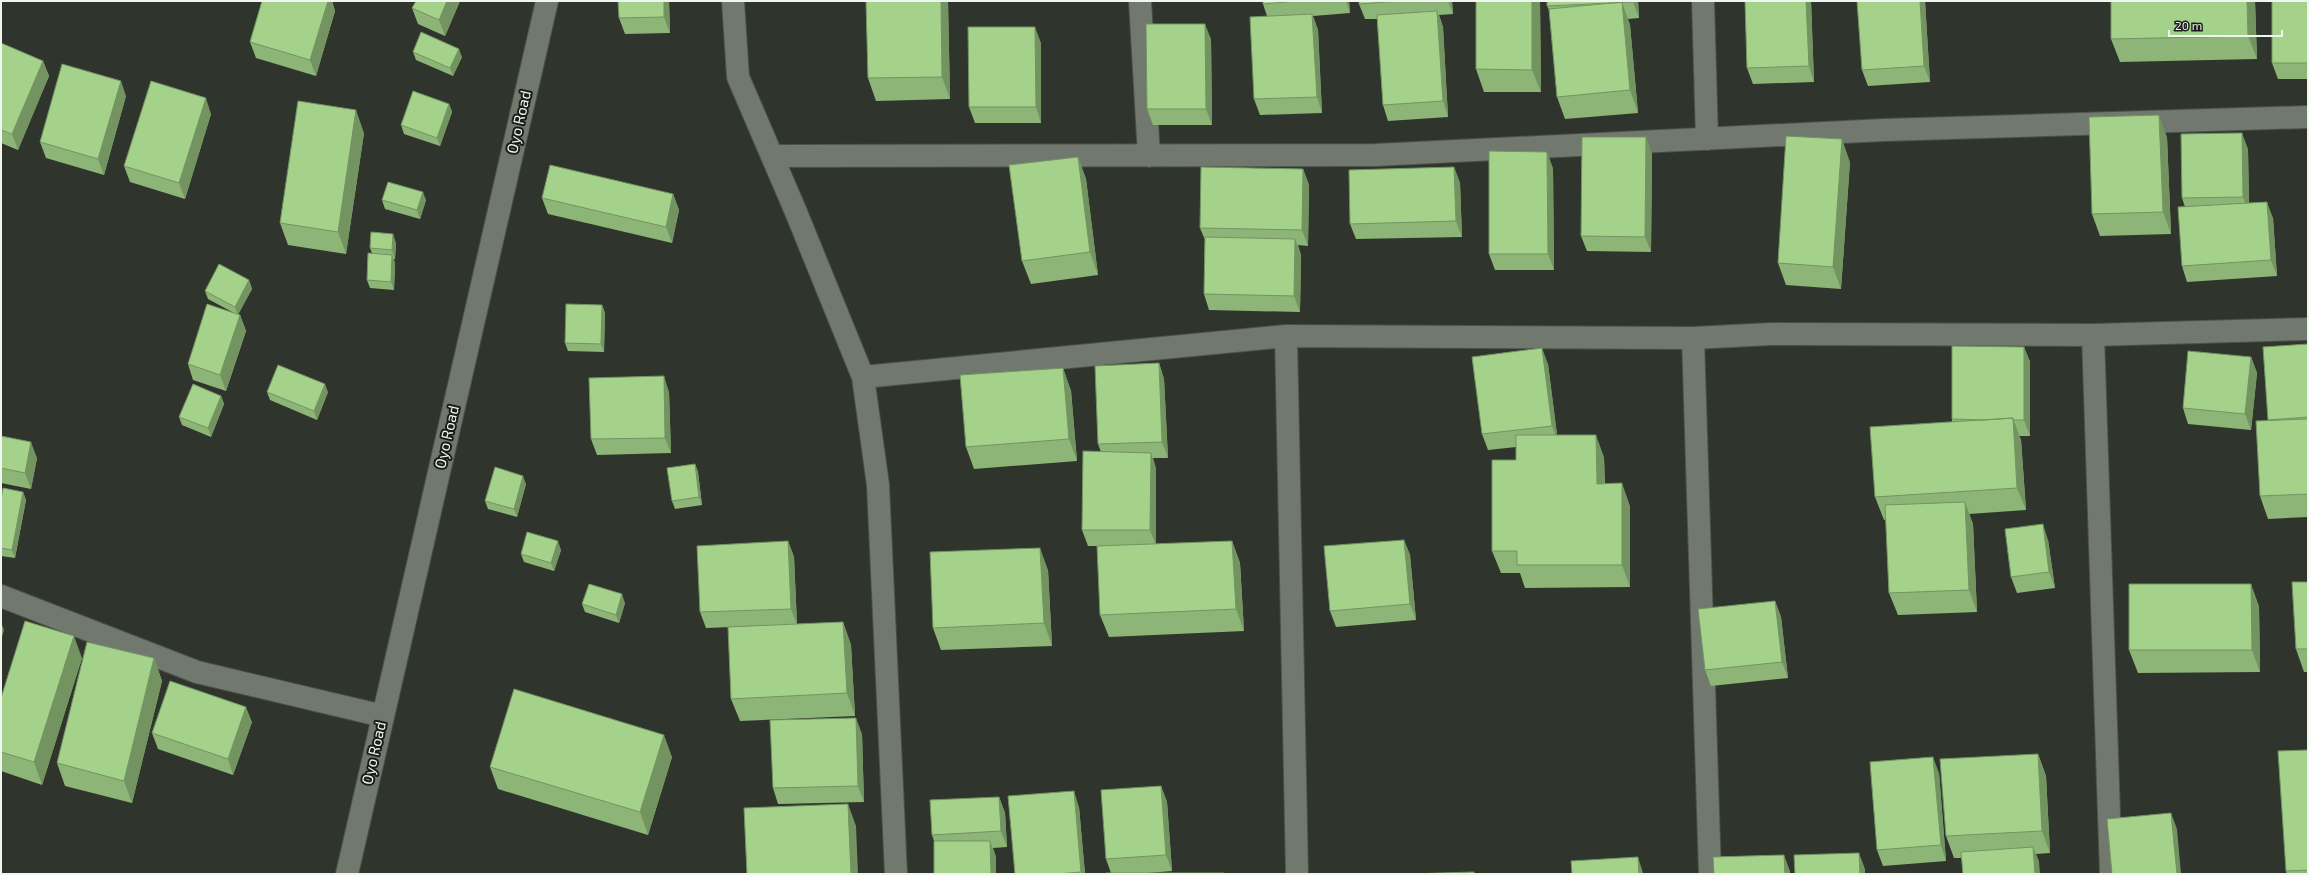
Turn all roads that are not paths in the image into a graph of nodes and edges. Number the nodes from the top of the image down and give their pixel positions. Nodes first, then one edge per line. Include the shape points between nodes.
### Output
1 (547, 1) edge
2 (733, 1) edge
3 (1140, 1) edge
4 (1703, 1) edge
5 (2308, 117) edge
6 (1707, 139) junction
7 (772, 156) junction
8 (1149, 156) junction
9 (2308, 329) edge
10 (2093, 334) junction
11 (1286, 336) junction
12 (1693, 338) junction
13 (862, 377) junction
14 (1, 596) edge
15 (383, 716) junction
16 (346, 874) edge
17 (896, 874) edge
18 (1297, 874) edge
19 (1710, 874) edge
20 (2111, 874) edge

1 - 15 street, Oyo Road
2 - 7 street via 738,77
3 - 8 street
4 - 6 street
5 - 6 street via 1891,129
6 - 8 street via 1375,155
7 - 8 street
7 - 13 street
9 - 10 street
10 - 12 street via 1771,334
10 - 20 street
11 - 12 street
11 - 13 street
11 - 18 street
12 - 19 street
13 - 17 street via 878,485
14 - 15 street via 197,672
15 - 16 street, Oyo Road

